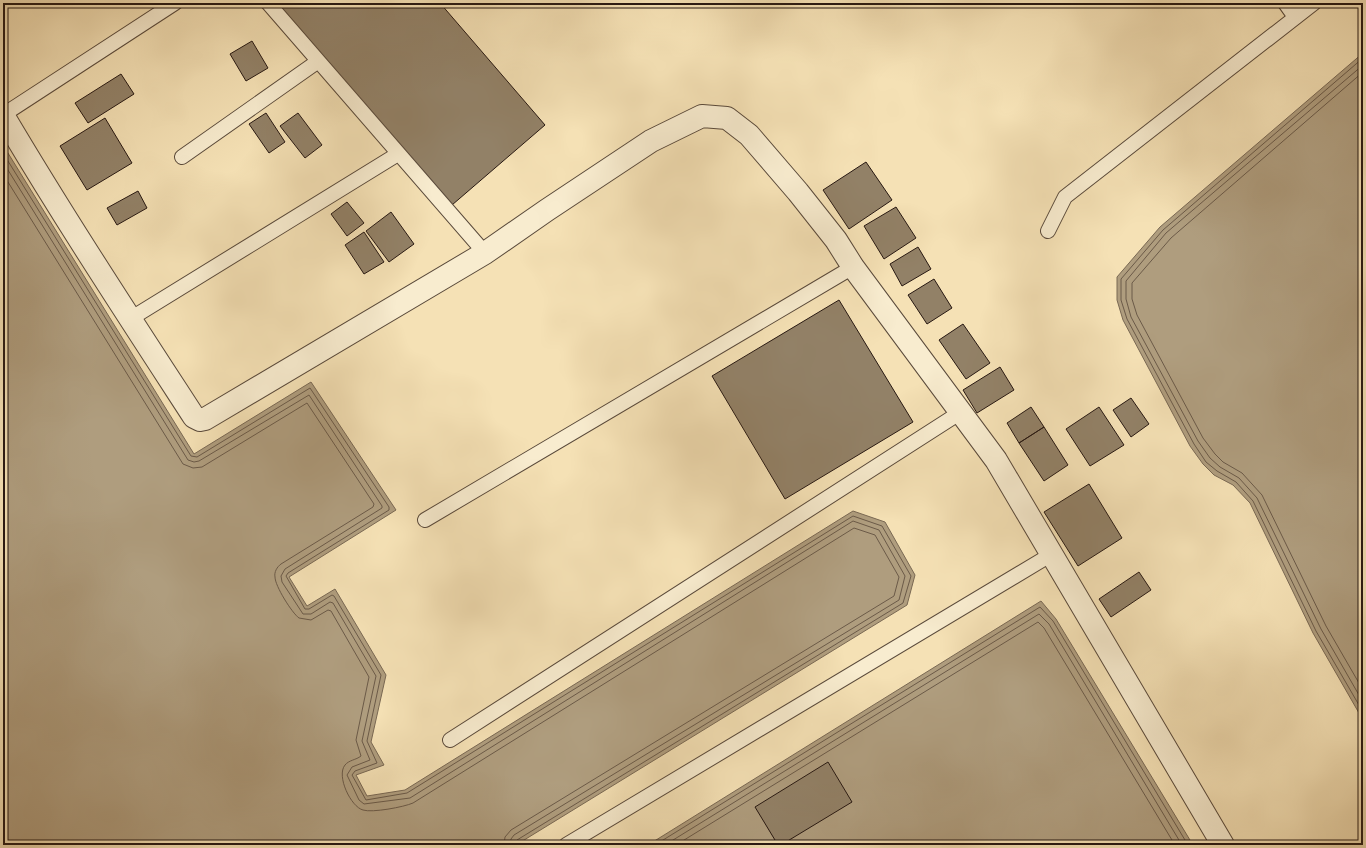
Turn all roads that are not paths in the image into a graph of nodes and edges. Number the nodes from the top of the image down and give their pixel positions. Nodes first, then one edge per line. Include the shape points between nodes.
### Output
1 (175, 3) edge
2 (268, 3) edge
3 (1285, 3) edge
4 (1314, 3) edge
5 (1295, 17) junction
6 (318, 62) junction
7 (3, 115) edge
8 (398, 154) junction
9 (182, 157) dead end
10 (1048, 231) dead end
11 (485, 253) junction
12 (852, 267) junction
13 (130, 319) junction
14 (960, 412) junction
15 (426, 520) dead end
16 (1052, 554) junction
17 (450, 740) dead end
18 (566, 845) edge
19 (1223, 845) edge

1 - 7 lane
2 - 6 lane
3 - 5 lane
4 - 5 lane
5 - 10 lane via 1065,197
6 - 8 lane
6 - 9 lane
7 - 13 street
8 - 11 lane
8 - 13 lane
11 - 12 street via 651,141 702,116 727,118 749,135 836,240
11 - 13 street via 205,419 194,417
12 - 14 street
12 - 15 lane
14 - 16 street via 996,460
14 - 17 lane
16 - 18 lane
16 - 19 street

